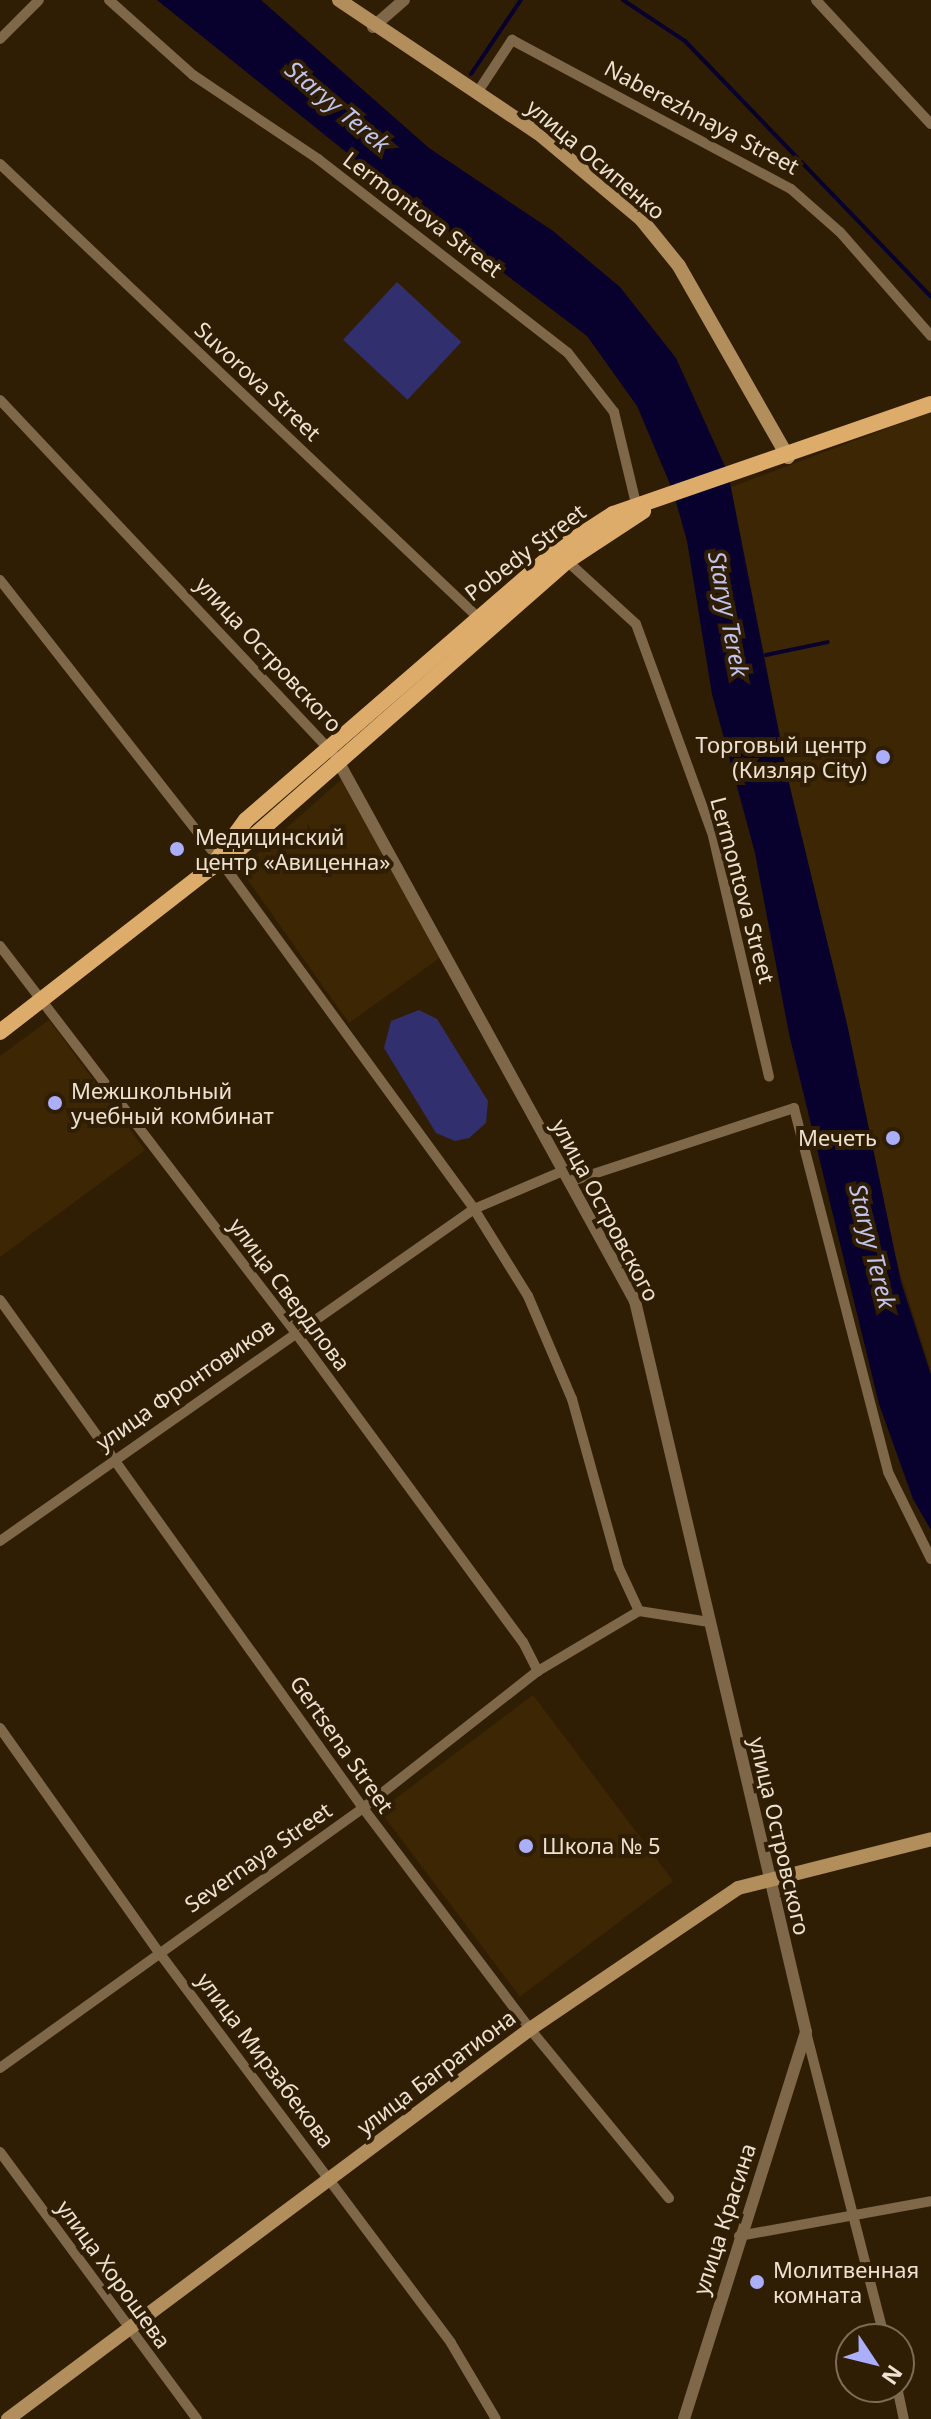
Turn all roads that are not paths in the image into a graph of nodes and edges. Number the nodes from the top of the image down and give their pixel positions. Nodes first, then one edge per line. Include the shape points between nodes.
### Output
1 (39, 0) edge
2 (109, 0) edge
3 (339, 0) edge
4 (404, 0) edge
5 (816, 0) edge
6 (373, 27) junction
7 (0, 39) edge
8 (477, 93) junction
9 (931, 124) edge
10 (0, 164) edge
11 (931, 336) edge
12 (0, 400) edge
13 (931, 404) edge
14 (788, 457) junction
15 (638, 510) junction
16 (567, 561) junction
17 (0, 580) edge
18 (483, 622) junction
19 (334, 754) junction
20 (221, 862) junction
21 (0, 946) edge
22 (43, 1003) junction
23 (0, 1033) edge
24 (769, 1077) dead end
25 (566, 1177) junction
26 (474, 1209) junction
27 (0, 1300) edge
28 (295, 1332) junction
29 (114, 1458) junction
30 (0, 1541) edge
31 (931, 1559) edge
32 (639, 1611) junction
33 (709, 1622) junction
34 (538, 1671) junction
35 (0, 1728) edge
36 (363, 1808) junction
37 (931, 1839) edge
38 (770, 1880) junction
39 (158, 1951) junction
40 (530, 2029) junction
41 (806, 2032) junction
42 (0, 2068) edge
43 (0, 2152) edge
44 (331, 2178) junction
45 (669, 2198) dead end
46 (931, 2201) edge
47 (856, 2215) junction
48 (739, 2236) junction
49 (881, 2323) edge
50 (130, 2331) junction
51 (8, 2419) edge
52 (197, 2419) edge
53 (496, 2419) edge
54 (684, 2419) edge

1 - 7 street
2 - 15 street, Lermontova Street via 193,75 318,159 568,353 614,412
3 - 6 main road
4 - 6 street
5 - 9 street
6 - 8 main road, улица Осипенко
8 - 11 street, Naberezhnaya Street via 512,40 777,181 840,232
8 - 14 main road, улица Осипенко via 538,133 641,219 679,266
10 - 18 street, Suvorova Street
12 - 19 street, улица Островского
13 - 14 main road, Pobedy Street
14 - 15 main road, Pobedy Street
15 - 16 main road, Pobedy Street
15 - 18 main road, Pobedy Street via 613,514 559,549
16 - 18 main road, Pobedy Street
16 - 24 street, Lermontova Street via 636,624 713,836
17 - 20 street
18 - 19 main road, Pobedy Street
19 - 20 main road, Pobedy Street
19 - 25 street, улица Островского
20 - 22 main road, Pobedy Street
20 - 26 street
21 - 22 street, улица Свердлова
22 - 23 main road, Pobedy Street
22 - 28 street, улица Свердлова
25 - 26 street, улица Фронтовиков
25 - 31 street, улица Фронтовиков via 794,1108 888,1472
25 - 33 street, улица Островского via 635,1301 646,1335
26 - 28 street, улица Фронтовиков
26 - 32 street via 528,1296 572,1399 619,1568
27 - 29 street, Gertsena Street
28 - 29 street, улица Фронтовиков
28 - 34 street, улица Свердлова via 523,1642
29 - 30 street, улица Фронтовиков
29 - 36 street, Gertsena Street
32 - 33 street
32 - 34 street, Severnaya Street
33 - 38 street, улица Островского
34 - 36 street, Severnaya Street
35 - 39 street, улица Мирзабекова
36 - 39 street, Severnaya Street
36 - 40 street, Gertsena Street
37 - 38 main road, улица Багратиона
38 - 40 main road, улица Багратиона via 738,1888
38 - 41 street, улица Островского
39 - 42 street, Severnaya Street
39 - 44 street, улица Мирзабекова
40 - 44 main road, улица Багратиона
40 - 45 street, Gertsena Street
41 - 47 street, улица Островского
41 - 48 street, улица Красина
43 - 50 street, улица Хорошева
44 - 50 main road, улица Багратиона
44 - 53 street, улица Мирзабекова via 451,2343
46 - 47 street
47 - 48 street
47 - 49 street, улица Островского
48 - 54 street, улица Красина
50 - 51 main road, улица Багратиона
50 - 52 street, улица Хорошева

